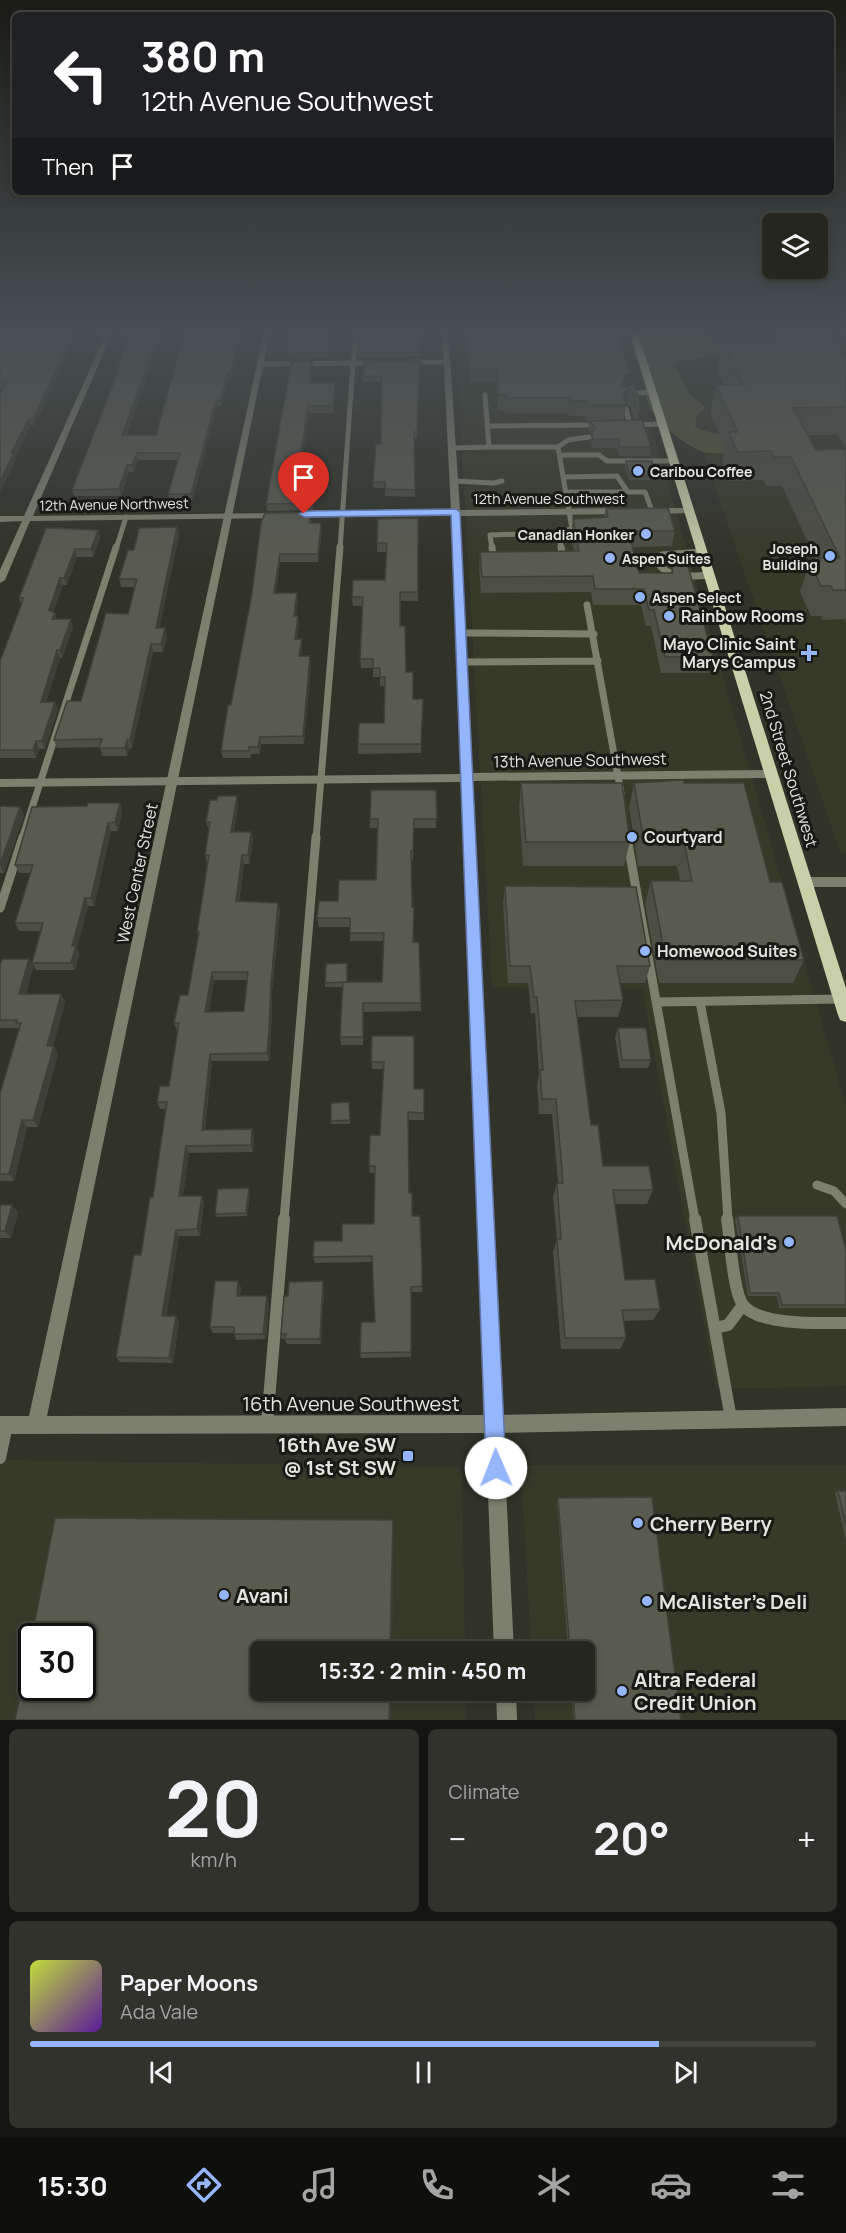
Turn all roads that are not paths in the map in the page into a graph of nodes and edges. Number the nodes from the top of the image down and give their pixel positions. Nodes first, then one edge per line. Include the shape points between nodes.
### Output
1 (76, 407) edge
2 (251, 407) edge
3 (350, 407) edge
4 (450, 407) edge
5 (486, 407) edge
6 (657, 407) edge
7 (626, 409) edge
8 (663, 424) junction
9 (606, 425) edge
10 (618, 425) edge
11 (630, 425) junction
12 (487, 426) junction
13 (589, 437) dead end
14 (489, 447) junction
15 (558, 447) junction
16 (452, 448) junction
17 (560, 455) junction
18 (673, 461) junction
19 (563, 477) junction
20 (454, 481) junction
21 (500, 481) dead end
22 (627, 491) junction
23 (566, 492) junction
24 (569, 511) junction
25 (628, 511) edge
26 (640, 511) edge
27 (652, 511) junction
28 (690, 511) junction
29 (456, 512) junction
30 (343, 513) junction
31 (228, 515) junction
32 (126, 517) junction
33 (0, 519) edge
34 (27, 519) junction
35 (559, 533) junction
36 (702, 552) junction
37 (551, 555) edge
38 (505, 556) edge
39 (710, 575) junction
40 (0, 580) edge
41 (587, 605) dead end
42 (460, 633) junction
43 (594, 634) junction
44 (598, 661) junction
45 (461, 662) junction
46 (772, 774) junction
47 (618, 776) junction
48 (466, 778) junction
49 (320, 781) junction
50 (0, 783) edge
51 (39, 783) junction
52 (173, 783) junction
53 (631, 800) dead end
54 (625, 829) edge
55 (805, 882) junction
56 (846, 882) edge
57 (0, 908) edge
58 (841, 999) junction
59 (658, 1002) junction
60 (700, 1002) junction
61 (846, 1015) edge
62 (817, 1185) dead end
63 (846, 1204) edge
64 (743, 1305) junction
65 (846, 1323) edge
66 (715, 1328) junction
67 (846, 1417) edge
68 (731, 1419) junction
69 (267, 1424) junction
70 (495, 1424) junction
71 (4, 1425) edge
72 (36, 1425) junction
73 (0, 1458) edge
74 (504, 1641) edge
75 (506, 1701) edge
76 (507, 1720) edge

1 - 34 street
2 - 31 street, West Center Street
3 - 30 lane
4 - 16 street
5 - 12 lane
6 - 8 main road, 2nd Street Southwest
7 - 11 lane
8 - 11 lane
8 - 18 main road, 2nd Street Southwest
9 - 12 lane
10 - 11 lane
12 - 14 lane
13 - 15 lane via 562,441
14 - 15 lane
14 - 16 lane
15 - 17 lane
16 - 20 street
17 - 18 lane via 599,455 607,461
17 - 19 lane
18 - 28 main road, 2nd Street Southwest
19 - 22 lane via 617,476
19 - 23 lane
20 - 21 lane
20 - 29 street
22 - 23 lane
22 - 27 lane via 645,492
23 - 24 lane
24 - 25 street, 12th Avenue Southwest
24 - 29 street, 12th Avenue Southwest
24 - 35 lane via 573,529
26 - 27 street, 12th Avenue Southwest
27 - 28 street, 12th Avenue Southwest
28 - 36 main road, 2nd Street Southwest
29 - 30 street, 12th Avenue Southwest
29 - 42 street
30 - 31 street, 12th Avenue Southwest
30 - 49 lane
31 - 32 street, 12th Avenue Northwest
31 - 52 street, West Center Street
32 - 34 street, 12th Avenue Northwest
32 - 51 lane
33 - 34 street, 12th Avenue Northwest
34 - 40 street
35 - 37 lane via 562,555
35 - 38 lane via 490,535 493,556
36 - 39 main road, 2nd Street Southwest
36 - 39 lane via 662,555 658,563 662,573
39 - 46 main road, 2nd Street Southwest
41 - 43 lane
42 - 43 lane
42 - 45 street
43 - 44 lane
44 - 45 lane
44 - 47 lane
45 - 48 street
46 - 47 street, 13th Avenue Southwest via 677,780
46 - 55 main road, 2nd Street Southwest
47 - 48 street, 13th Avenue Southwest
47 - 53 lane via 621,796
48 - 49 street, 13th Avenue Southwest
48 - 70 street
49 - 52 street, 13th Avenue Southwest
49 - 69 lane
50 - 51 street, 13th Avenue Southwest
51 - 52 street, 13th Avenue Southwest
51 - 57 lane
52 - 72 street, West Center Street
54 - 59 lane
55 - 56 street
55 - 58 main road, 2nd Street Southwest
58 - 60 lane
58 - 61 main road, 2nd Street Southwest
59 - 60 lane
59 - 66 lane
60 - 64 lane via 721,1113 726,1211
62 - 63 lane via 834,1191
64 - 65 lane via 769,1318
64 - 66 lane via 728,1325
66 - 68 lane
67 - 68 street, 16th Avenue Southwest
68 - 70 street, 16th Avenue Southwest
69 - 70 street, 16th Avenue Southwest
69 - 72 street, 16th Avenue Southwest
70 - 74 street
71 - 72 street, 16th Avenue Southwest
71 - 73 lane
75 - 76 street

